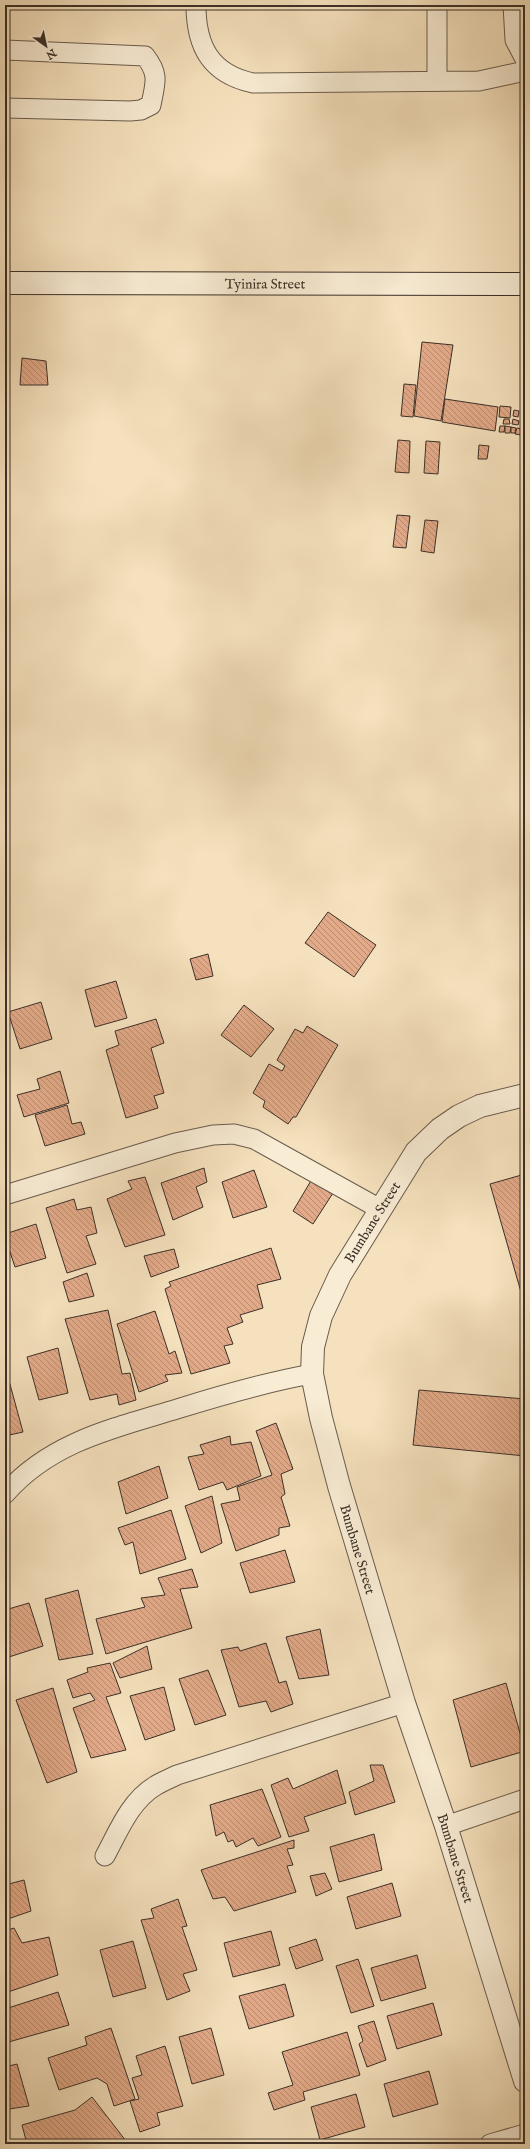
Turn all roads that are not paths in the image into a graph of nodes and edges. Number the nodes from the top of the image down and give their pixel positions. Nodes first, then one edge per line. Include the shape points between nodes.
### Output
1 (196, 5) edge
2 (437, 5) edge
3 (513, 5) edge
4 (5, 50) edge
5 (525, 59) edge
6 (525, 71) edge
7 (437, 81) junction
8 (5, 108) edge
9 (5, 283) edge
10 (525, 284) edge
11 (525, 1095) edge
12 (5, 1195) edge
13 (380, 1209) junction
14 (312, 1374) junction
15 (5, 1494) edge
16 (404, 1703) junction
17 (525, 1799) edge
18 (446, 1826) junction
19 (105, 1856) dead end
20 (525, 2081) edge
21 (525, 2134) edge
22 (490, 2144) edge

1 - 7 lane via 200,40 222,71 236,79 253,83
2 - 7 lane
3 - 5 lane via 515,40
4 - 8 lane via 145,56 153,66 156,77 151,105 141,110
6 - 7 lane via 479,81
9 - 10 street, Tyinira Street
11 - 13 street, Bumbane Street via 480,1106 440,1129 416,1152
12 - 13 lane via 175,1143 213,1135 234,1134 254,1139
13 - 14 street, Bumbane Street via 340,1275 321,1316 313,1347
14 - 15 lane via 245,1388 91,1435 62,1448 37,1464
14 - 16 street, Bumbane Street via 339,1486
16 - 18 street, Bumbane Street
16 - 19 lane via 177,1775 154,1787 137,1802 124,1820
17 - 18 lane
18 - 20 street, Bumbane Street
21 - 22 lane

